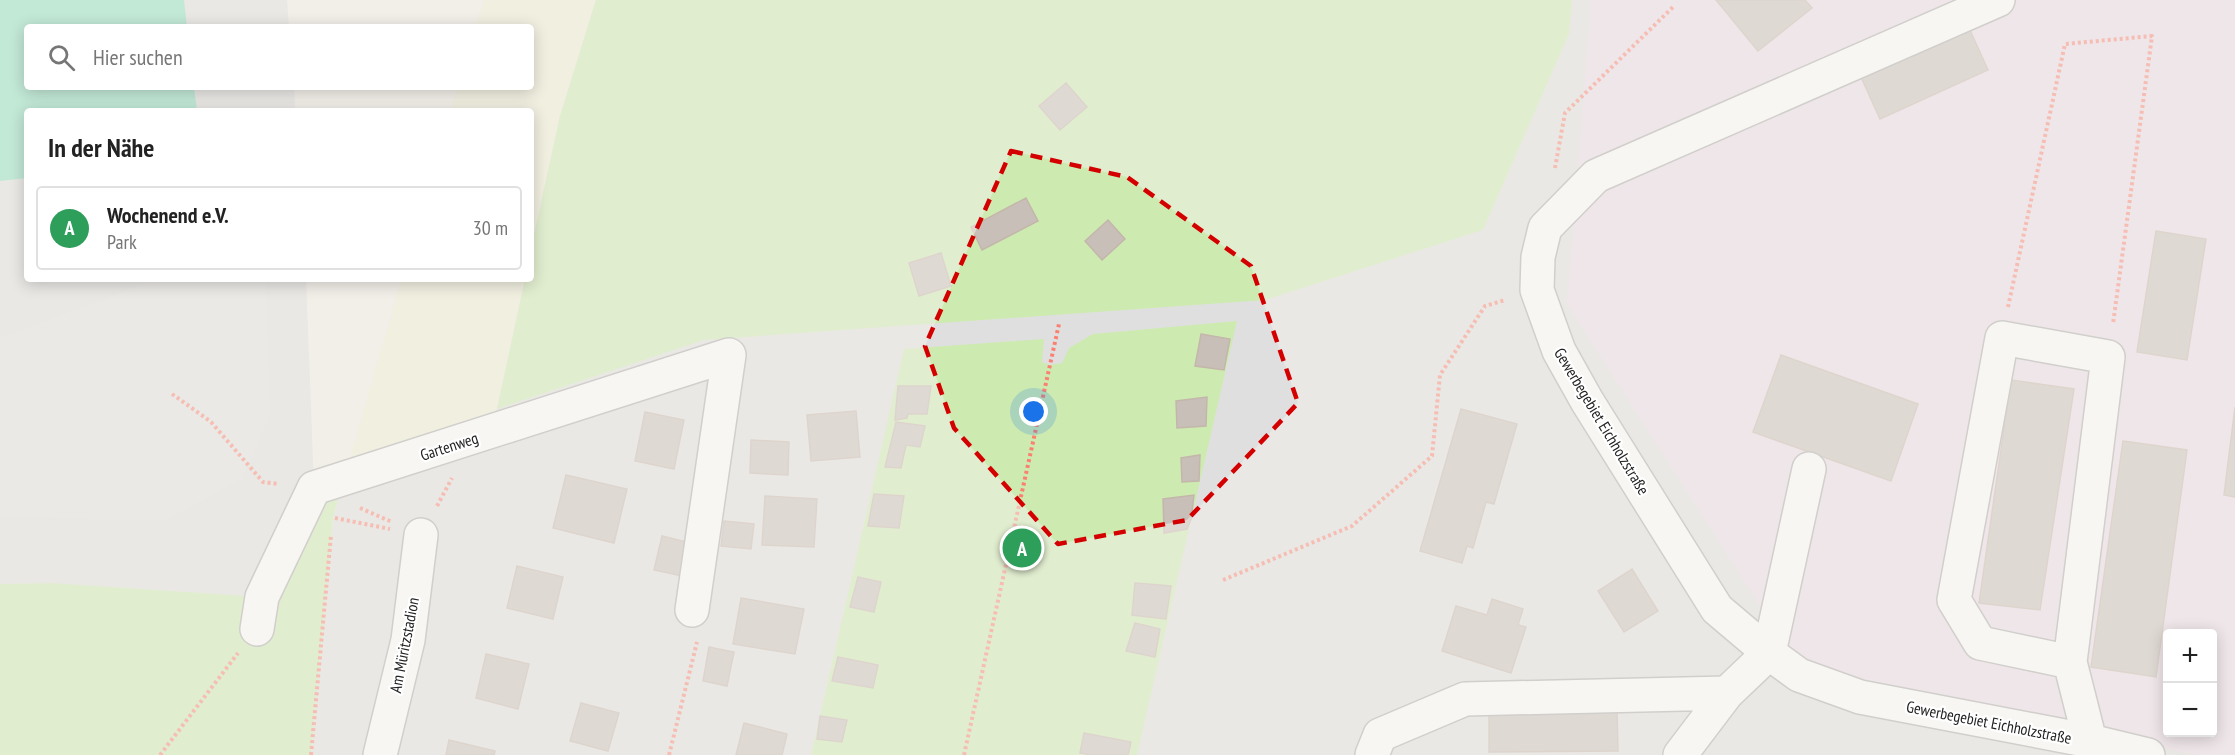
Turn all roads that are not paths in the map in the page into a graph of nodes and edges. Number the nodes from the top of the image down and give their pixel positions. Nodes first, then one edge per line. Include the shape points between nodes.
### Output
1 (1998, 0) edge
2 (1965, 7) edge
3 (1809, 469) dead end
4 (421, 535) road end
5 (692, 610) road end
6 (257, 629) road end
7 (1769, 653) junction
8 (2070, 662) junction
9 (1727, 693) junction
10 (2090, 741) junction
11 (380, 755) edge
12 (1372, 755) edge
13 (1680, 755) edge
14 (2148, 755) edge

1 - 2 street, Gewerbegebiet Eichholzstraße
2 - 7 street, Gewerbegebiet Eichholzstraße via 1596,176 1545,228 1538,257 1537,290 1558,351 1717,609
3 - 7 street
4 - 11 street, Am Müritzstadion via 408,640
5 - 6 street, Gartenweg via 729,355 314,488 262,597
7 - 9 street
7 - 10 street, Gewerbegebiet Eichholzstraße via 1799,675 1860,697
8 - 8 street via 1980,644 1954,600 2002,338 2108,357
8 - 10 street
9 - 12 street via 1466,699 1380,735
9 - 13 street
10 - 14 street, Gewerbegebiet Eichholzstraße

